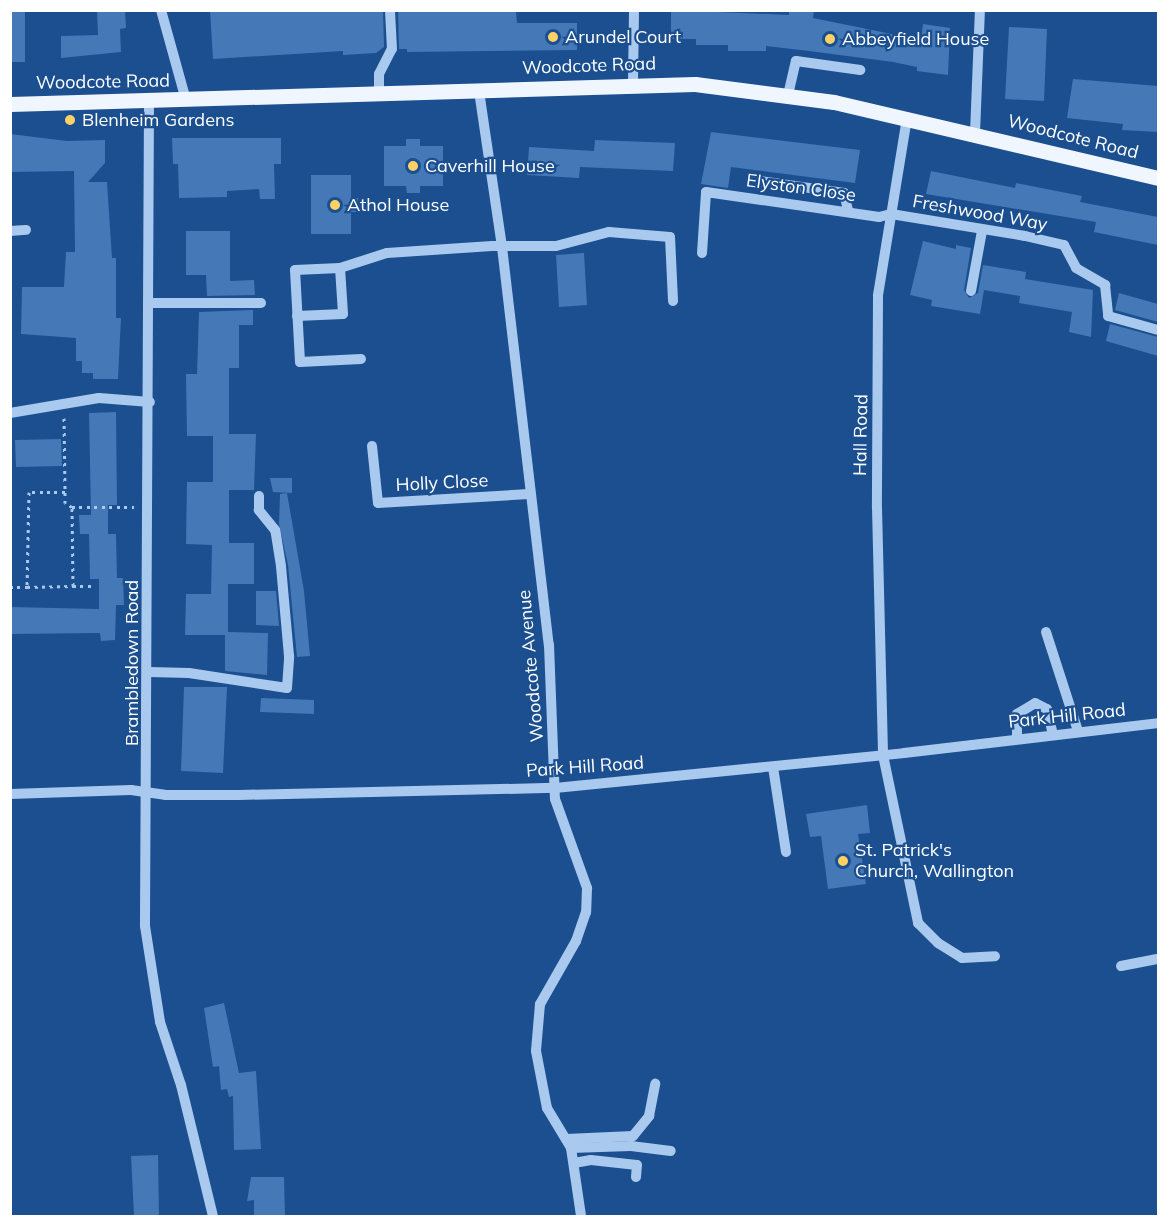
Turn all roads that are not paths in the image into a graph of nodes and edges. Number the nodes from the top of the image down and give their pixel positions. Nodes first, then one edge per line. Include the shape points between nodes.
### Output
1 (161, 10) edge
2 (390, 10) edge
3 (634, 10) edge
4 (980, 10) edge
5 (860, 70) dead end
6 (633, 83) junction
7 (479, 91) junction
8 (379, 94) junction
9 (788, 95) junction
10 (186, 100) junction
11 (149, 102) junction
12 (10, 104) edge
13 (907, 117) junction
14 (975, 133) junction
15 (1158, 178) edge
16 (760, 181) dead end
17 (848, 211) junction
18 (891, 214) junction
19 (26, 230) dead end
20 (10, 231) edge
21 (982, 231) junction
22 (502, 247) junction
23 (702, 253) dead end
24 (340, 268) junction
25 (971, 291) dead end
26 (673, 302) dead end
27 (149, 303) junction
28 (261, 303) dead end
29 (297, 316) junction
30 (1158, 330) edge
31 (362, 359) dead end
32 (150, 402) junction
33 (10, 413) edge
34 (372, 446) dead end
35 (529, 494) junction
36 (259, 496) dead end
37 (1046, 632) dead end
38 (149, 672) junction
39 (1158, 723) edge
40 (1078, 731) junction
41 (1053, 734) junction
42 (1017, 738) junction
43 (883, 755) junction
44 (773, 767) junction
45 (555, 788) junction
46 (147, 792) junction
47 (10, 794) edge
48 (786, 852) dead end
49 (995, 956) dead end
50 (1158, 959) edge
51 (1121, 966) dead end
52 (655, 1084) dead end
53 (568, 1143) junction
54 (671, 1151) dead end
55 (574, 1163) junction
56 (636, 1177) dead end
57 (213, 1216) edge
58 (581, 1216) edge

1 - 10 street
2 - 8 street via 392,49 379,74
3 - 6 street
4 - 14 street
5 - 9 street via 796,61
6 - 7 main road, Woodcote Road
6 - 9 main road, Woodcote Road via 695,84
7 - 8 main road, Woodcote Road
7 - 22 street, Woodcote Avenue
8 - 10 main road, Woodcote Road
9 - 13 main road, Woodcote Road
10 - 11 main road, Woodcote Road
11 - 12 main road, Woodcote Road
11 - 27 street, Brambledown Road
13 - 14 main road, Woodcote Road
13 - 18 street, Hall Road
14 - 15 main road, Woodcote Road
16 - 17 street via 844,193
17 - 18 street, Elyston Close via 879,217
17 - 23 street, Elyston Close via 706,192
18 - 21 street, Freshwood Way
18 - 43 street, Hall Road via 879,296 877,508
19 - 20 street
21 - 25 street
21 - 30 street, Freshwood Way via 1064,245 1076,268 1105,285 1108,316
22 - 24 street via 387,253
22 - 26 street via 556,246 609,232 670,237
22 - 35 street, Woodcote Avenue
24 - 29 street via 295,270
24 - 29 street via 342,314
27 - 28 street
27 - 32 street, Brambledown Road
29 - 31 street via 300,362
32 - 33 street via 99,398
32 - 38 street, Brambledown Road
34 - 35 street, Holly Close via 378,503
35 - 45 street, Woodcote Avenue via 549,645
36 - 38 street via 259,510 275,530 289,656 287,688
37 - 40 street
38 - 46 street, Brambledown Road
39 - 40 street, Park Hill Road
40 - 41 street, Park Hill Road
41 - 42 street, Park Hill Road
41 - 42 street via 1047,709 1035,703 1017,714
42 - 43 street, Park Hill Road
43 - 44 street, Park Hill Road
43 - 49 street, Hall Road via 918,923 938,943 962,958
44 - 45 street, Park Hill Road
44 - 48 street
45 - 46 street, Park Hill Road via 238,795
45 - 53 street, Woodcote Avenue via 555,799 587,888 581,927 543,996 537,1028 542,1093
46 - 47 street, Park Hill Road
46 - 57 street, Brambledown Road via 145,926 152,988
50 - 51 street
52 - 53 street via 650,1116 633,1136
53 - 54 street
53 - 55 street, Woodcote Avenue
55 - 56 street via 591,1160 637,1165
55 - 58 street, Woodcote Avenue

